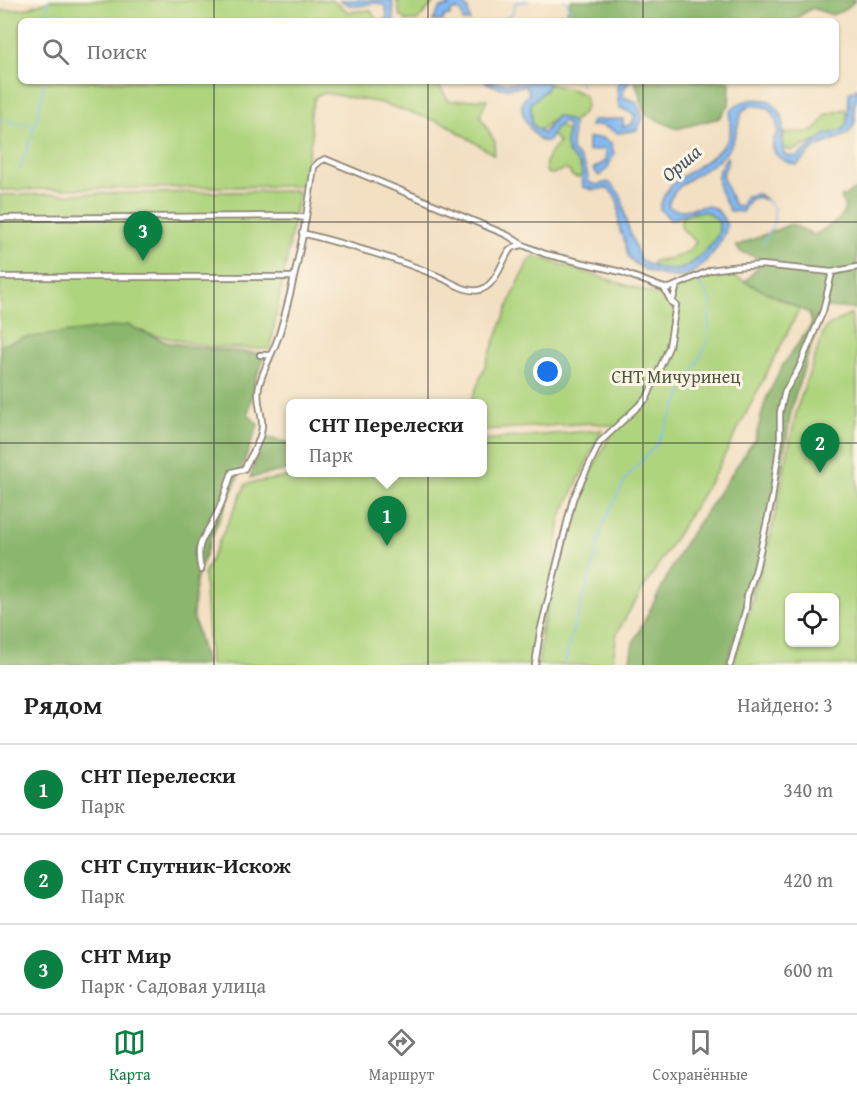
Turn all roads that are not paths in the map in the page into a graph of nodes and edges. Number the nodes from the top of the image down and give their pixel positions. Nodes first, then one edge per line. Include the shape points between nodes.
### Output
1 (0, 218) edge
2 (306, 218) junction
3 (302, 233) junction
4 (523, 245) junction
5 (857, 267) edge
6 (832, 272) junction
7 (0, 277) edge
8 (294, 277) junction
9 (677, 285) junction
10 (664, 288) junction
11 (672, 303) junction
12 (260, 355) dead end
13 (270, 355) junction
14 (201, 570) dead end
15 (536, 665) edge
16 (730, 665) edge

1 - 2 street
2 - 3 street
2 - 4 street via 314,167 325,159
3 - 4 street via 373,253 477,291 490,285 509,251
3 - 8 street
4 - 10 street
5 - 6 street
6 - 9 street via 731,267 711,270
6 - 16 street via 823,311 780,412 772,499
7 - 8 street
8 - 13 street
9 - 10 street
9 - 11 street
10 - 11 street
11 - 15 street via 676,305 674,325 657,379 647,398 600,441 573,499 540,632
12 - 13 street
13 - 14 street via 258,390 261,435 244,469 232,472 224,499 201,541

